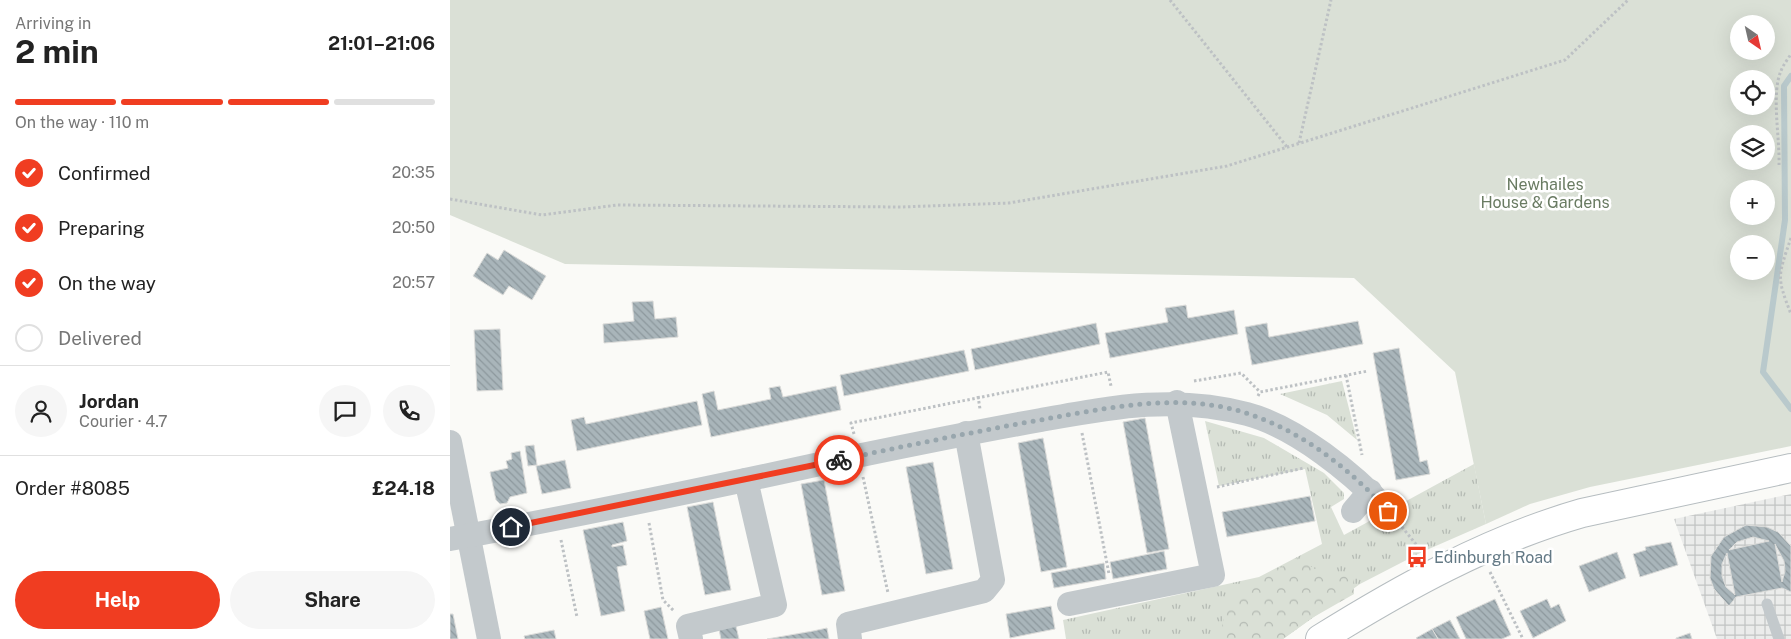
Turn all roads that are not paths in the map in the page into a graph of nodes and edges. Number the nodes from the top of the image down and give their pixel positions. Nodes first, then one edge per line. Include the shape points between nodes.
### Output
1 (1177, 402) junction
2 (966, 433) junction
3 (450, 442) edge
4 (1791, 468) edge
5 (746, 480) junction
6 (1370, 491) junction
7 (1353, 511) dead end
8 (1388, 511) road end
9 (460, 537) edge
10 (1069, 604) dead end
11 (1766, 604) dead end
12 (689, 632) edge
13 (489, 639) edge
14 (850, 639) edge
15 (1320, 639) edge
16 (1778, 639) edge

1 - 2 street via 1115,407
1 - 6 street via 1249,414 1300,437
1 - 10 street via 1212,575
2 - 5 street
2 - 14 street via 993,580 984,591 848,624
3 - 9 street
4 - 15 main road via 1582,513 1525,531 1438,571
5 - 9 street
5 - 12 street via 775,605
6 - 7 street
6 - 8 street
9 - 13 street
11 - 16 lane

